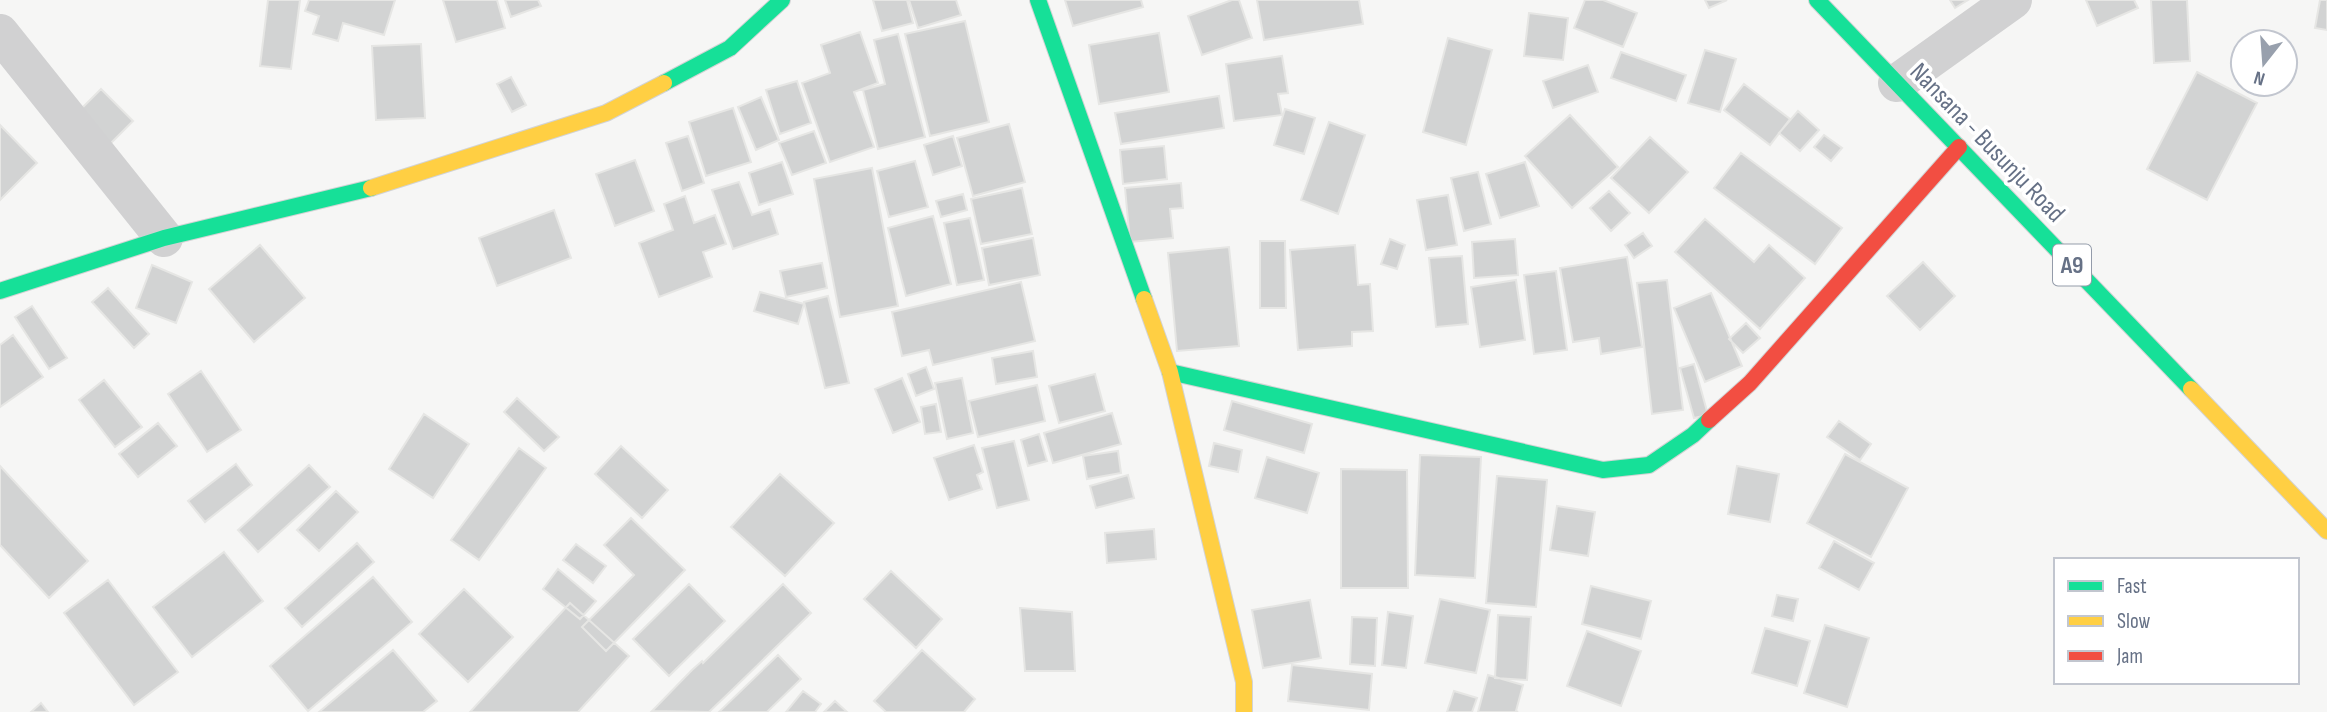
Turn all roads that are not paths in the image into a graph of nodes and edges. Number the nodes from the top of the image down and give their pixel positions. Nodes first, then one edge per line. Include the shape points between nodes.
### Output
1 (782, 0) edge
2 (1038, 0) edge
3 (1817, 0) edge
4 (2013, 0) edge
5 (0, 33) edge
6 (1896, 83) junction
7 (1959, 147) junction
8 (164, 238) junction
9 (0, 291) edge
10 (1170, 372) junction
11 (2327, 531) edge
12 (1244, 712) edge

1 - 8 street via 730,48 606,113 381,186
2 - 10 street
3 - 6 street, Nansana - Busunju Road / A9
4 - 6 street
5 - 8 street
6 - 7 street, Nansana - Busunju Road / A9
7 - 10 street via 1750,383 1693,435 1649,466 1603,470
7 - 11 street, Nansana - Busunju Road / A9
8 - 9 street
10 - 12 street via 1244,682

